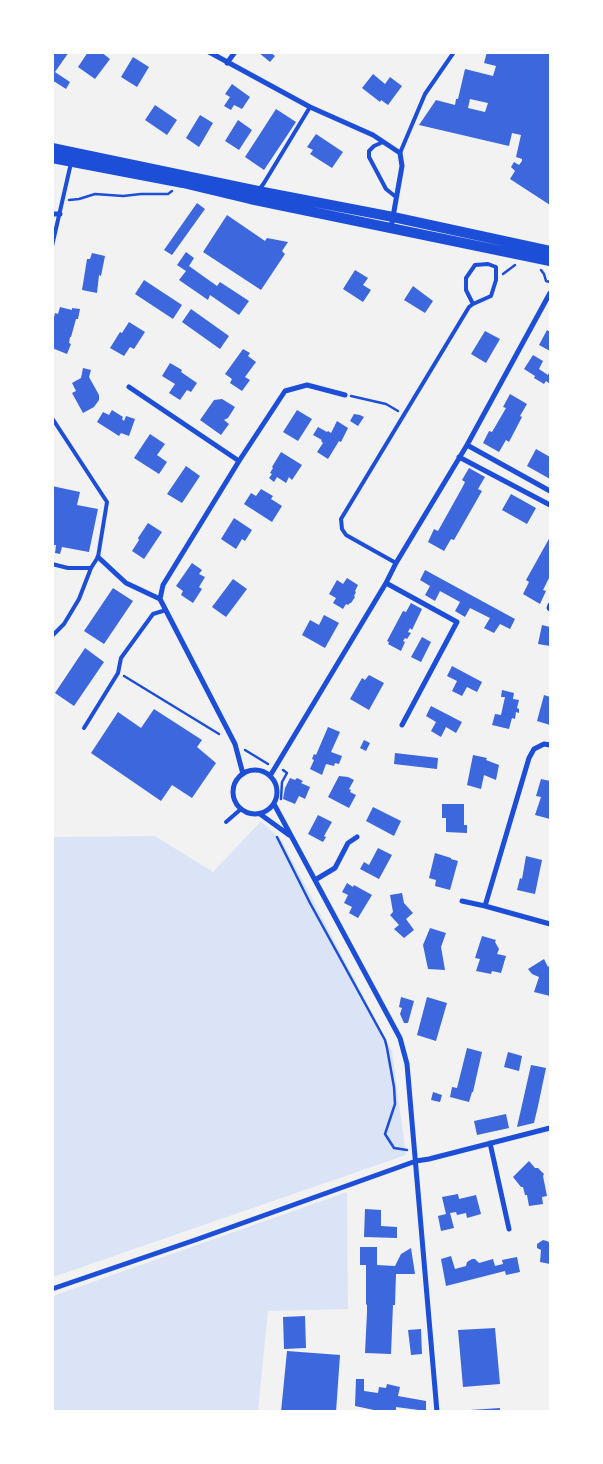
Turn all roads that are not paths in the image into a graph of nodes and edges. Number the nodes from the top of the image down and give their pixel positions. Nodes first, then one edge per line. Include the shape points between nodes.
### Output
1 (210, 52) edge
2 (235, 52) edge
3 (454, 52) edge
4 (227, 63) junction
5 (310, 107) junction
6 (383, 142) junction
7 (52, 148) edge
8 (400, 153) junction
9 (72, 156) junction
10 (52, 158) edge
11 (254, 195) junction
12 (396, 197) junction
13 (52, 214) edge
14 (60, 214) junction
15 (392, 222) junction
16 (52, 246) edge
17 (550, 250) edge
18 (550, 261) edge
19 (550, 293) edge
20 (473, 304) junction
21 (129, 387) dead end
22 (345, 395) road end
23 (52, 418) edge
24 (467, 445) junction
25 (459, 457) junction
26 (239, 461) junction
27 (550, 491) edge
28 (550, 505) edge
29 (98, 557) junction
30 (52, 564) edge
31 (396, 564) junction
32 (91, 568) junction
33 (386, 583) junction
34 (160, 599) junction
35 (550, 605) edge
36 (166, 610) junction
37 (550, 610) edge
38 (52, 636) edge
39 (402, 725) dead end
40 (84, 728) dead end
41 (550, 745) edge
42 (243, 774) junction
43 (270, 776) junction
44 (274, 804) junction
45 (241, 809) junction
46 (260, 814) junction
47 (226, 822) dead end
48 (291, 836) junction
49 (357, 837) dead end
50 (315, 880) junction
51 (462, 901) dead end
52 (485, 906) junction
53 (550, 924) edge
54 (550, 1128) edge
55 (490, 1143) junction
56 (416, 1161) junction
57 (509, 1229) dead end
58 (52, 1289) edge
59 (437, 1412) edge

1 - 4 street
2 - 4 street
3 - 8 lane via 425,94
4 - 5 street
5 - 6 street
5 - 11 lane
6 - 8 street
6 - 12 lane via 369,151 369,157 386,189
7 - 9 main road
8 - 12 street via 402,166
9 - 10 main road
9 - 11 main road
9 - 11 main road via 183,183
9 - 14 lane
11 - 15 main road
12 - 15 street
13 - 14 street
14 - 16 lane
15 - 17 main road
15 - 18 main road
19 - 24 street
20 - 20 lane via 491,296 496,267 475,265 466,278 466,290
20 - 31 lane via 341,519 346,535
21 - 26 street
22 - 26 street via 307,385 285,391
23 - 29 lane via 107,502
24 - 25 street
24 - 27 street
25 - 28 street
25 - 31 street
26 - 34 street via 163,585
29 - 32 lane
29 - 34 street via 126,583
30 - 32 lane
31 - 33 street
32 - 38 lane via 79,599 64,624
33 - 39 street via 458,622
33 - 43 street
34 - 36 street
35 - 37 street
36 - 40 lane via 153,614 120,658 118,673
36 - 42 street via 235,744
41 - 52 street via 534,749 530,758
42 - 43 street via 257,770
42 - 45 street via 233,789
43 - 44 street via 277,789
44 - 46 street
44 - 48 street
45 - 46 street
45 - 47 lane
46 - 48 street
48 - 50 street
49 - 50 street via 348,843 335,868
50 - 56 street via 400,1038 407,1064
51 - 52 street
52 - 53 street
54 - 55 street
55 - 56 street
55 - 57 street
56 - 58 street
56 - 59 street

